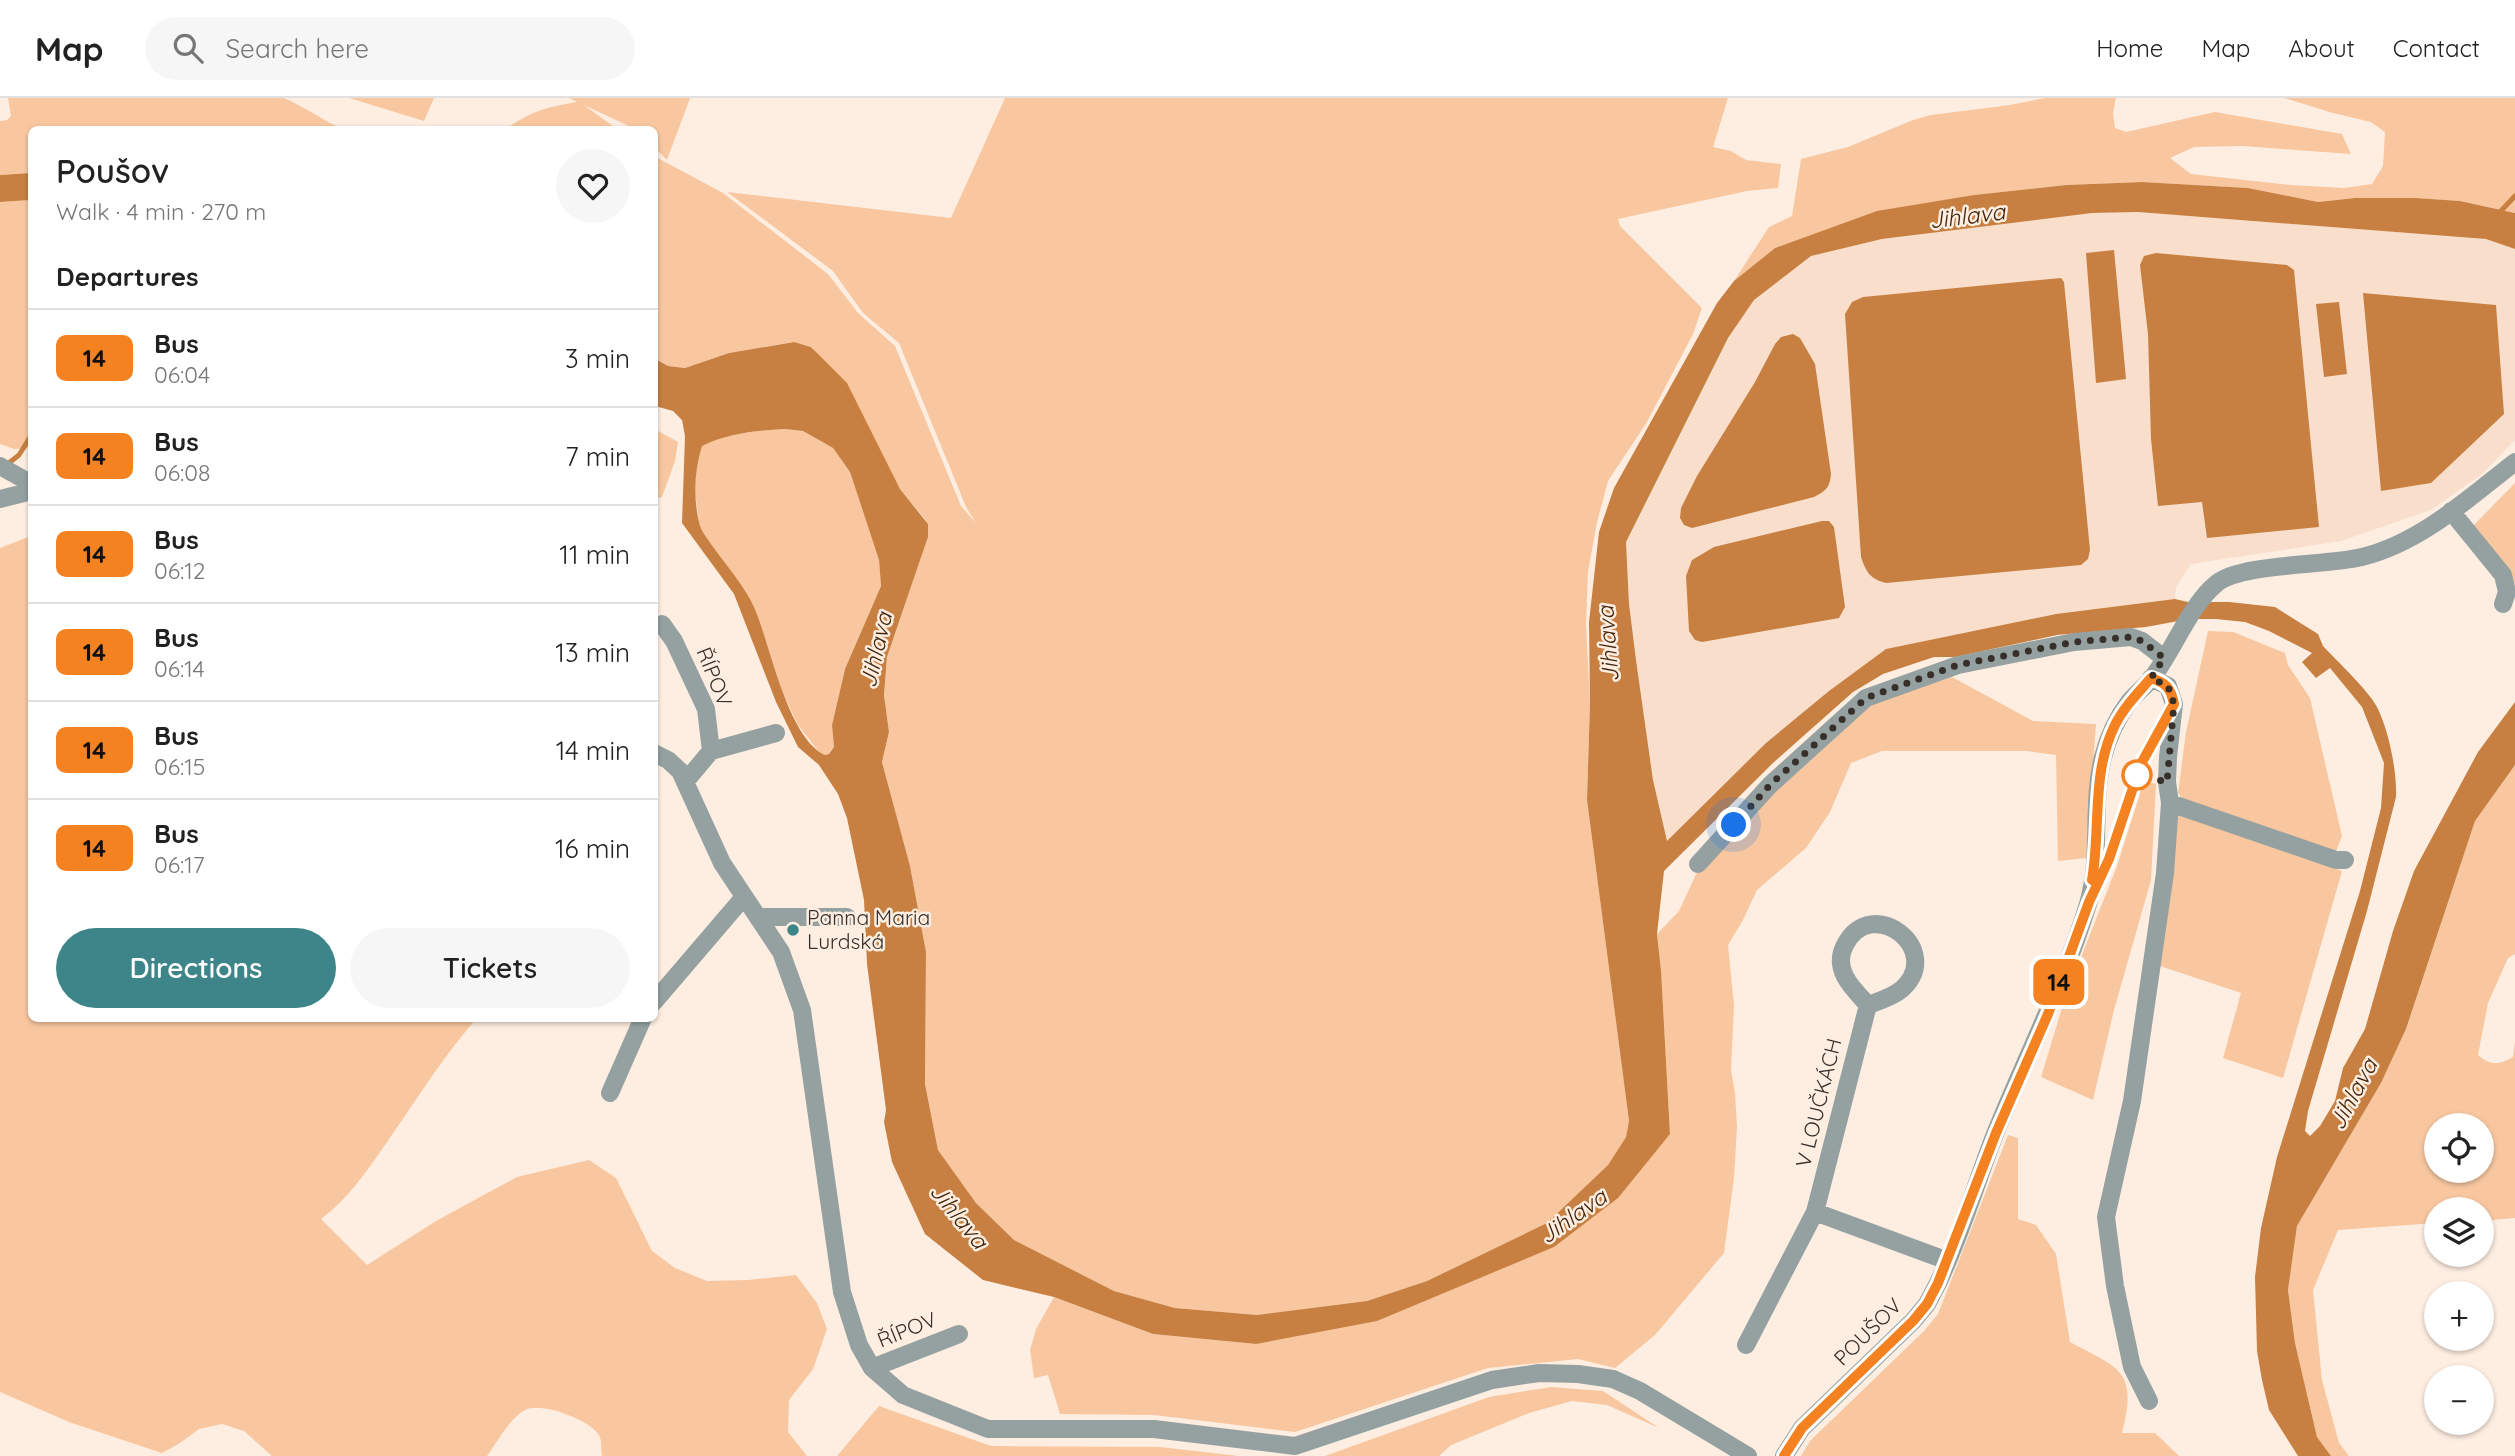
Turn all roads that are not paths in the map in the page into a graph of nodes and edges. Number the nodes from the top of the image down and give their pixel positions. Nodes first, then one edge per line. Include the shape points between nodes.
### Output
1 (2515, 462) edge
2 (0, 466) edge
3 (28, 482) edge
4 (28, 492) edge
5 (0, 499) edge
6 (2451, 511) junction
7 (2503, 604) dead end
8 (662, 624) dead end
9 (2164, 658) junction
10 (2151, 678) junction
11 (776, 733) dead end
12 (711, 751) junction
13 (658, 755) edge
14 (685, 782) junction
15 (2170, 803) junction
16 (2345, 860) dead end
17 (1698, 864) dead end
18 (744, 898) junction
19 (759, 917) junction
20 (847, 917) dead end
21 (658, 997) edge
22 (1868, 1006) junction
23 (641, 1022) edge
24 (610, 1093) dead end
25 (1815, 1212) junction
26 (1948, 1261) junction
27 (959, 1334) dead end
28 (1746, 1345) dead end
29 (872, 1368) junction
30 (2149, 1401) dead end
31 (1748, 1456) edge
32 (1784, 1456) edge

1 - 6 street, POUŠOV
2 - 3 street
4 - 5 street
6 - 7 street via 2503,575 2507,592
6 - 9 street, POUŠOV via 2418,534 2363,557 2225,578 2209,590
8 - 12 street, ŘÍPOV via 706,709
9 - 10 street, POUŠOV
9 - 17 street via 2131,637 2074,642 1958,665 1866,698 1770,785
10 - 15 street via 2168,686 2174,704 2168,757
10 - 26 street, POUŠOV via 2115,725 2103,757 2089,902
11 - 12 street
12 - 14 street
13 - 14 street via 671,762
14 - 18 street via 722,863
15 - 16 street
15 - 30 street via 2165,873 2132,1101 2106,1217 2132,1367
18 - 19 street
18 - 21 street
19 - 20 street
19 - 29 street via 781,952 802,1010 842,1292 859,1345
22 - 22 street via 1897,993 1910,981 1915,964 1912,947 1902,933 1886,925 1859,929 1842,950 1844,976
22 - 25 street, V LOUČKÁCH
23 - 24 street
25 - 26 street
25 - 28 street, V LOUČKÁCH
26 - 32 street, POUŠOV via 1927,1304 1913,1321 1802,1428
27 - 29 street, ŘÍPOV
29 - 31 street via 903,1395 988,1429 1154,1429 1294,1446 1492,1380 1539,1373 1578,1374 1613,1379 1640,1391

